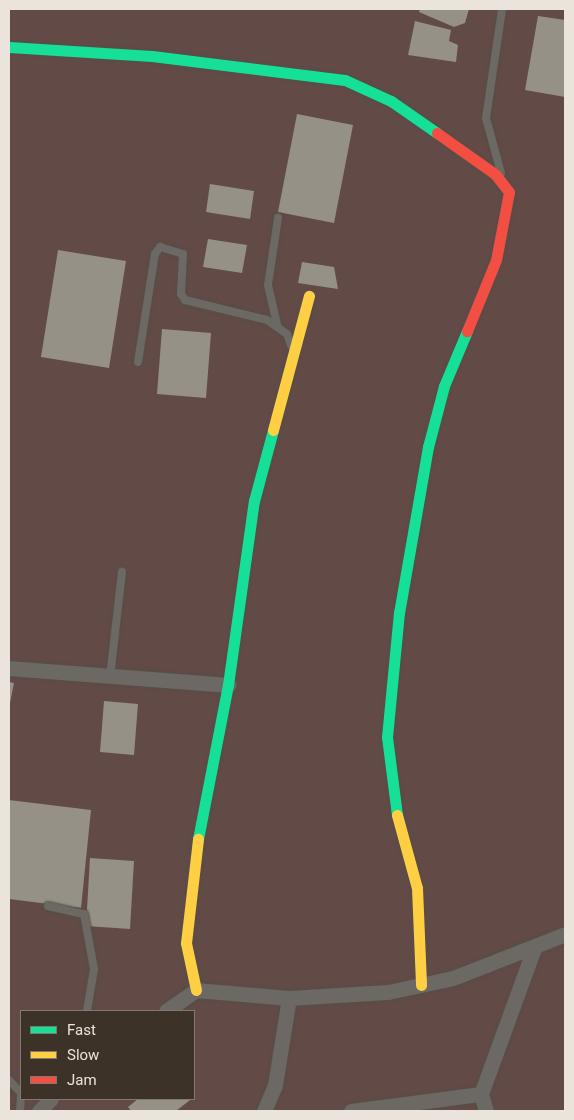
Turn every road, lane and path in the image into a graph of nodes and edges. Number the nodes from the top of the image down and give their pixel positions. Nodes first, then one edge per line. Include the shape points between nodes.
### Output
1 (502, 9) edge
2 (9, 47) edge
3 (503, 183) junction
4 (278, 218) dead end
5 (309, 296) dead end
6 (277, 324) junction
7 (293, 349) junction
8 (138, 362) dead end
9 (122, 572) dead end
10 (9, 668) edge
11 (110, 676) junction
12 (228, 685) junction
13 (48, 906) dead end
14 (565, 934) edge
15 (534, 948) junction
16 (421, 985) junction
17 (196, 990) junction
18 (289, 998) junction
19 (87, 1010) edge
20 (167, 1010) edge
21 (9, 1080) edge
22 (20, 1093) edge
23 (481, 1094) junction
24 (50, 1100) edge
25 (39, 1111) edge
26 (264, 1111) edge
27 (351, 1111) edge
28 (486, 1111) edge

1 - 3 lane via 486,118
2 - 3 street via 152,56 346,80 391,101
3 - 16 street via 509,192 496,260 444,386 428,447 399,613 387,737 394,803 417,888
4 - 6 lane via 268,285
5 - 7 street
6 - 7 lane via 287,334
6 - 8 lane via 185,300 181,294 183,254 160,247 155,254
7 - 12 street via 254,501
9 - 11 lane
10 - 11 street
11 - 12 street
12 - 17 street via 192,873 186,943
13 - 19 lane via 84,914 94,969
14 - 15 street
15 - 16 street via 453,978
15 - 23 street
16 - 18 street via 388,992
17 - 18 street
17 - 20 street
18 - 26 street via 275,1085
21 - 22 lane
23 - 27 street
23 - 28 street
24 - 25 street

